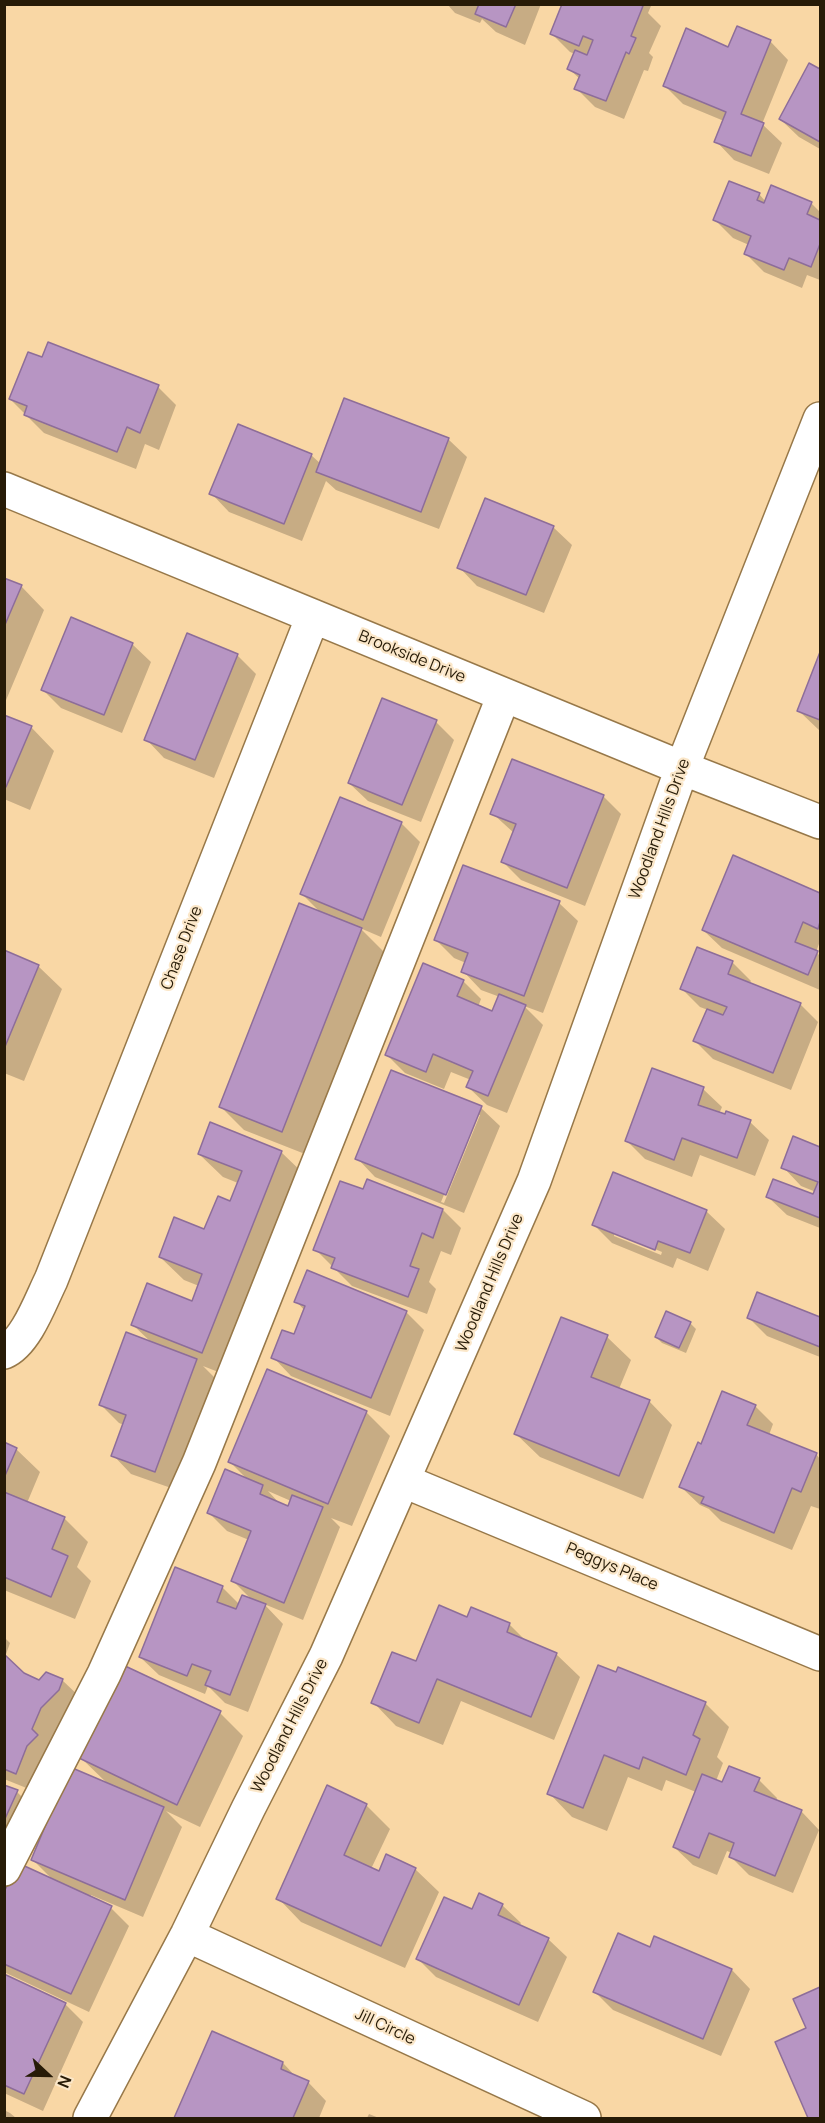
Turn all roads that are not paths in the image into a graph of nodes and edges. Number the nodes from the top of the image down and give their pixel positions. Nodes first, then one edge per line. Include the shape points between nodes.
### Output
1 (820, 419) edge
2 (4, 489) edge
3 (313, 616) junction
4 (504, 695) junction
5 (682, 768) junction
6 (820, 822) edge
7 (4, 1352) edge
8 (404, 1481) junction
9 (820, 1654) edge
10 (4, 1869) edge
11 (187, 1935) junction
12 (90, 2118) edge
13 (584, 2118) edge

1 - 5 street, Woodland Hills Drive
2 - 3 street, Brookside Drive
3 - 4 street, Brookside Drive
3 - 7 street, Chase Drive via 51,1280 24,1333
4 - 5 street, Brookside Drive
4 - 10 street via 199,1463 104,1674
5 - 6 street, Brookside Drive
5 - 8 street, Woodland Hills Drive via 534,1182
8 - 9 street, Peggys Place
8 - 11 street, Woodland Hills Drive via 326,1656
11 - 12 street, Woodland Hills Drive
11 - 13 street, Jill Circle

